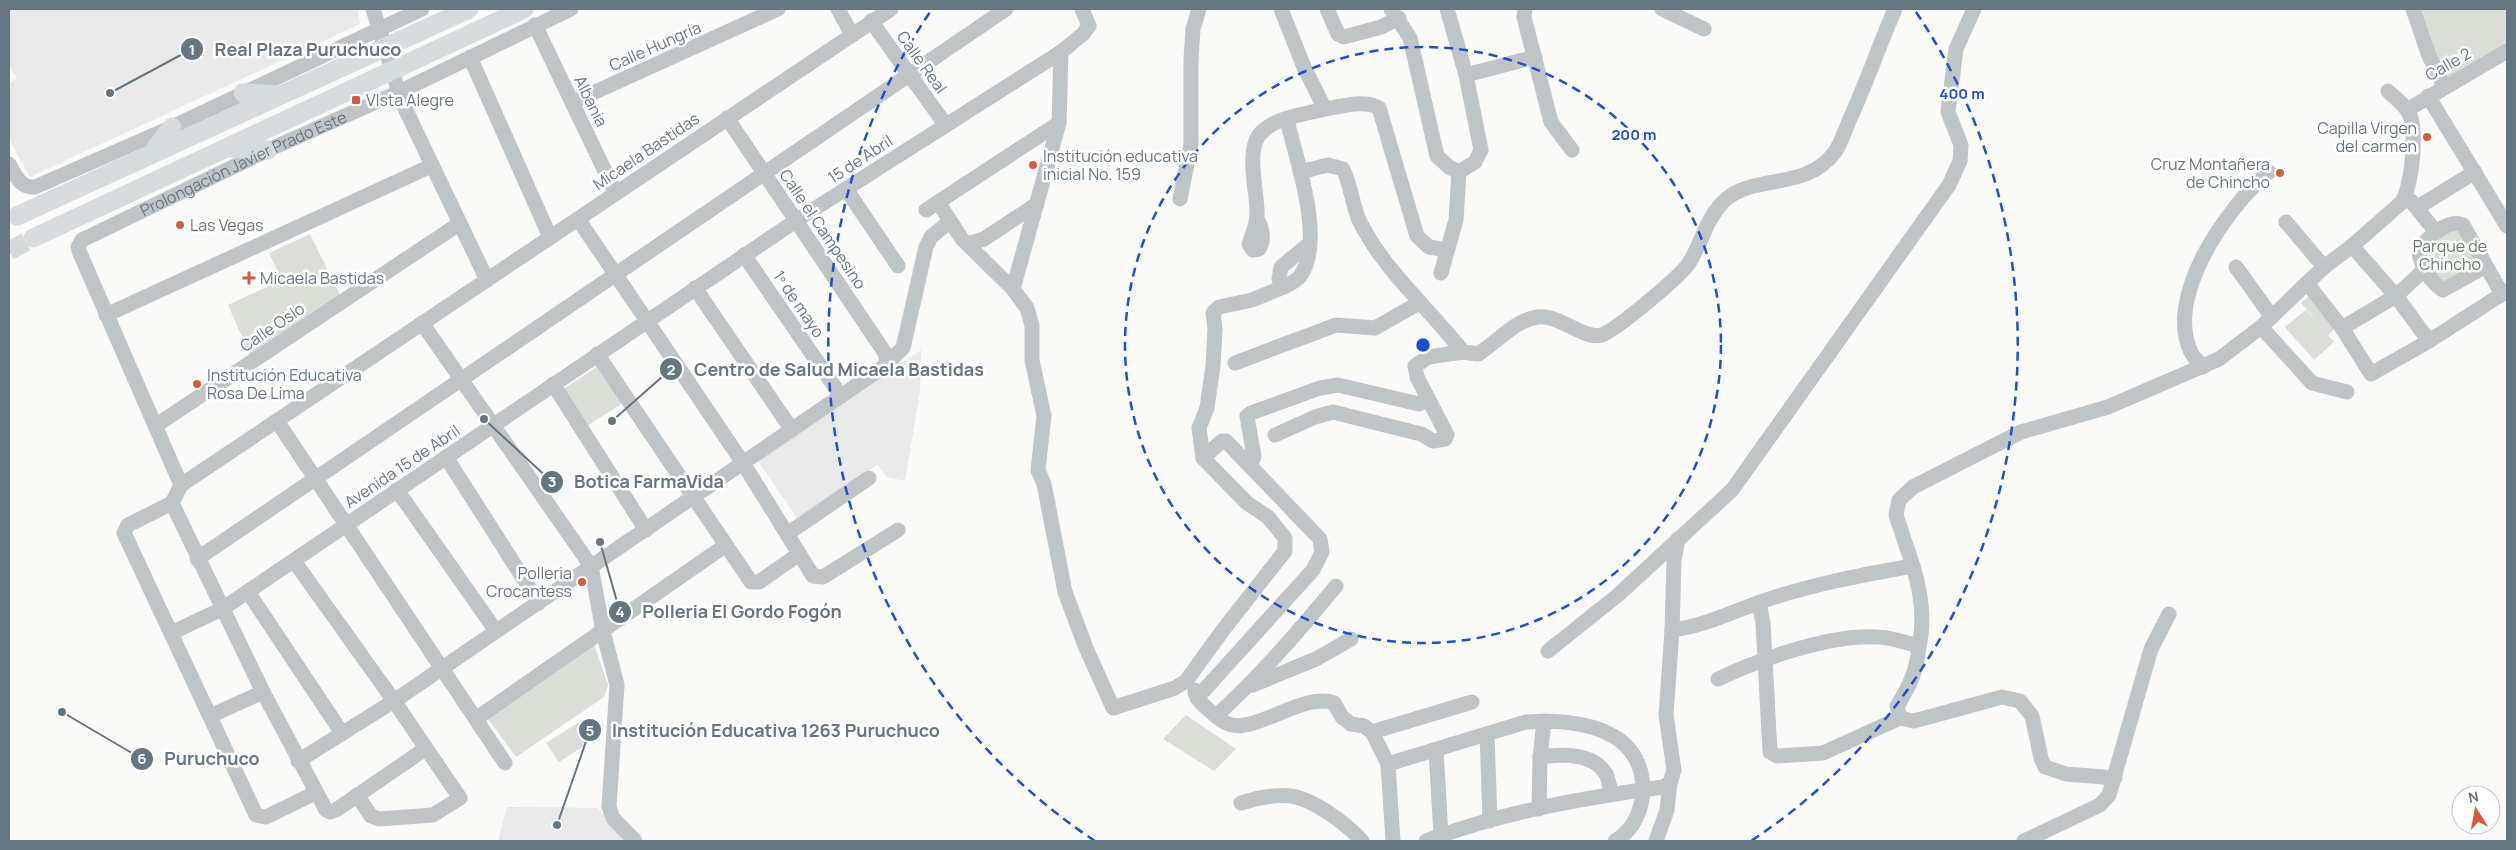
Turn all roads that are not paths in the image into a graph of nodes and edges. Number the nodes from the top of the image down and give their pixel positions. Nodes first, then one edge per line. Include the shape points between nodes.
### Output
1 (373, 9) edge
2 (422, 9) edge
3 (469, 9) edge
4 (524, 9) edge
5 (571, 9) edge
6 (778, 9) edge
7 (838, 9) edge
8 (891, 9) edge
9 (1006, 9) edge
10 (1082, 9) edge
11 (1199, 9) edge
12 (1281, 9) edge
13 (1327, 9) edge
14 (1448, 9) edge
15 (1525, 9) edge
16 (1662, 9) edge
17 (1894, 9) edge
18 (1974, 9) edge
19 (2413, 9) edge
20 (400, 14) edge
21 (1395, 14) edge
22 (871, 22) junction
23 (535, 25) junction
24 (380, 29) junction
25 (1704, 29) dead end
26 (852, 35) junction
27 (408, 37) junction
28 (386, 47) junction
29 (2507, 50) edge
30 (1061, 52) junction
31 (470, 57) junction
32 (1535, 57) junction
33 (415, 60) junction
34 (349, 64) junction
35 (393, 71) junction
36 (909, 74) junction
37 (1466, 75) junction
38 (2444, 86) junction
39 (2388, 91) dead end
40 (399, 92) junction
41 (243, 93) junction
42 (346, 93) junction
43 (282, 95) junction
44 (2428, 96) junction
45 (573, 102) junction
46 (1325, 109) junction
47 (2407, 110) junction
48 (727, 118) junction
49 (1287, 120) junction
50 (1059, 123) junction
51 (945, 124) junction
52 (172, 127) junction
53 (226, 148) junction
54 (268, 150) junction
55 (1572, 150) dead end
56 (149, 157) junction
57 (9, 164) edge
58 (431, 166) junction
59 (764, 172) junction
60 (1300, 172) junction
61 (1460, 172) junction
62 (2269, 172) dead end
63 (2475, 172) junction
64 (846, 189) junction
65 (615, 192) junction
66 (2407, 196) junction
67 (1180, 199) dead end
68 (1037, 204) junction
69 (2418, 207) junction
70 (17, 216) dead end
71 (578, 218) junction
72 (1257, 219) dead end
73 (797, 220) junction
74 (950, 221) junction
75 (2286, 222) dead end
76 (459, 224) junction
77 (2507, 226) edge
78 (2436, 232) junction
79 (550, 237) junction
80 (33, 238) tunnel mouth
81 (968, 244) junction
82 (2352, 246) junction
83 (1447, 250) junction
84 (744, 255) junction
85 (898, 266) dead end
86 (2486, 266) junction
87 (2236, 267) dead end
88 (2324, 267) junction
89 (2425, 269) junction
90 (1441, 273) dead end
91 (616, 274) junction
92 (487, 280) junction
93 (2307, 283) junction
94 (695, 288) junction
95 (1013, 290) junction
96 (2505, 292) edge
97 (2396, 296) junction
98 (1420, 303) junction
99 (106, 315) junction
100 (648, 320) junction
101 (2266, 322) junction
102 (422, 323) junction
103 (2342, 328) junction
104 (2429, 340) junction
105 (1463, 352) junction
106 (597, 354) junction
107 (887, 361) junction
108 (1235, 363) dead end
109 (2203, 367) junction
110 (461, 379) junction
111 (553, 384) junction
112 (2346, 392) dead end
113 (841, 396) junction
114 (1428, 398) junction
115 (276, 421) junction
116 (493, 425) junction
117 (155, 426) junction
118 (792, 430) junction
119 (1275, 435) dead end
120 (446, 457) junction
121 (1203, 458) junction
122 (743, 463) junction
123 (1249, 465) junction
124 (869, 478) dead end
125 (315, 479) junction
126 (182, 484) junction
127 (397, 490) junction
128 (694, 497) junction
129 (172, 503) junction
130 (346, 525) junction
131 (646, 530) junction
132 (898, 530) dead end
133 (787, 534) junction
134 (1678, 539) junction
135 (726, 545) junction
136 (799, 554) junction
137 (198, 559) junction
138 (294, 561) junction
139 (592, 566) junction
140 (1912, 566) junction
141 (1336, 586) dead end
142 (248, 592) junction
143 (539, 602) junction
144 (1759, 602) junction
145 (222, 609) junction
146 (2169, 614) dead end
147 (1672, 630) junction
148 (496, 631) junction
149 (603, 631) junction
150 (171, 633) junction
151 (1351, 639) dead end
152 (1919, 646) junction
153 (1548, 651) dead end
154 (1766, 659) junction
155 (443, 668) junction
156 (1194, 671) junction
157 (1718, 679) dead end
158 (1247, 687) junction
159 (263, 692) junction
160 (1197, 698) junction
161 (394, 701) junction
162 (1472, 702) dead end
163 (210, 716) junction
164 (1216, 716) junction
165 (477, 718) junction
166 (1900, 718) junction
167 (1544, 720) junction
168 (1372, 732) junction
169 (342, 733) junction
170 (1487, 734) junction
171 (425, 749) junction
172 (1436, 750) junction
173 (1540, 757) junction
174 (298, 761) junction
175 (505, 763) dead end
176 (1388, 764) junction
177 (2115, 778) junction
178 (1670, 783) junction
179 (1644, 789) junction
180 (315, 793) junction
181 (1611, 794) junction
182 (357, 795) junction
183 (1241, 803) dead end
184 (1539, 809) junction
185 (1490, 822) junction
186 (1441, 836) junction
187 (635, 841) edge
188 (1362, 841) edge
189 (1393, 841) edge
190 (1426, 841) edge
191 (1615, 841) edge
192 (1656, 841) edge
193 (2024, 841) edge

1 - 24 street
2 - 20 street
3 - 27 main road
4 - 33 main road, Prolongación Javier Prado Este
5 - 23 street, Prolongación Javier Prado Este
6 - 45 street, Calle Hungría
7 - 26 street
8 - 22 street, Micaela Bastidas
9 - 36 street
10 - 30 street, 15 de Abril via 1089,26
11 - 67 street via 1191,52 1191,144
12 - 46 street
13 - 21 street via 1338,34 1344,38 1382,28
14 - 37 street
15 - 32 street via 1524,17
16 - 25 street
17 - 105 street via 1835,152 1813,172 1796,179 1751,188 1725,200 1712,215 1689,263 1668,286 1611,331 1600,336 1590,335 1555,319 1540,317 1517,324 1478,354
18 - 134 street via 1956,49 1948,112 1960,145 1960,161 1949,185 1732,490
19 - 38 street via 2429,56
20 - 24 street
20 - 27 street
21 - 61 street via 1410,38 1437,156 1449,168
22 - 26 street, Micaela Bastidas
22 - 36 street, Calle Real
23 - 31 street, Prolongación Javier Prado Este
23 - 45 street, Albania
24 - 28 street
24 - 41 street
26 - 48 street, Micaela Bastidas
27 - 28 main road
27 - 33 street
28 - 34 main road
28 - 35 street
29 - 38 street, Calle 2
30 - 50 street
30 - 51 street, 15 de Abril
31 - 40 street, Prolongación Javier Prado Este
31 - 79 street
32 - 37 street
32 - 55 street via 1551,122
33 - 35 main road, Prolongación Javier Prado Este
34 - 42 main road via 357,69 358,76
34 - 43 main road
35 - 40 street
35 - 42 main road, Prolongación Javier Prado Este
36 - 51 street, Calle Real
36 - 59 street
37 - 61 street via 1481,150 1475,162
38 - 44 street, Calle 2
39 - 47 street
40 - 54 street, Prolongación Javier Prado Este
40 - 58 street
41 - 43 main road
41 - 52 street
42 - 53 main road, Prolongación Javier Prado Este
43 - 56 main road
44 - 47 street, Calle 2
44 - 63 street
45 - 65 street, Albania
46 - 49 street
46 - 83 street via 1362,104 1374,104 1379,108 1417,236 1430,248
47 - 66 street via 2413,137
48 - 59 street, Calle el Campesino
48 - 65 street, Micaela Bastidas
49 - 60 street
49 - 72 street via 1262,130 1256,139 1252,162
50 - 68 street
50 - 74 street via 932,206
51 - 64 street, 15 de Abril
52 - 56 main road
52 - 57 street via 35,187 21,183
53 - 54 main road
53 - 80 main road, Prolongación Javier Prado Este
54 - 99 street, Prolongación Javier Prado Este via 86,237 80,243 79,251
56 - 70 main road
58 - 76 street
58 - 99 street
59 - 73 street, Calle el Campesino
59 - 91 street
60 - 98 street via 1328,165 1344,169 1359,219
60 - 121 street via 1309,206 1309,244 1301,275 1286,286 1252,300 1219,308 1213,313 1213,366 1199,428
61 - 83 street via 1456,220
62 - 109 street via 2250,187 2195,274 2185,304 2185,328 2191,352
63 - 69 street
63 - 77 street
64 - 73 street, 15 de Abril
64 - 85 street
65 - 71 street, Micaela Bastidas
66 - 69 street
66 - 82 street
68 - 81 street via 984,240
68 - 95 street
69 - 78 street
71 - 79 street, Micaela Bastidas
71 - 91 street
73 - 84 street, 15 de Abril
73 - 107 street, Calle el Campesino
74 - 81 street
74 - 107 street via 931,237 926,247 903,348
75 - 88 street
76 - 92 street
76 - 117 street, Calle Oslo
78 - 86 street via 2458,222 2463,225
78 - 89 street via 2419,249
79 - 92 street, Micaela Bastidas
81 - 95 street
82 - 88 street
82 - 97 street
83 - 90 street
84 - 94 street, 15 de Abril
84 - 113 street, 1º de mayo
86 - 89 street via 2443,290
86 - 96 street
87 - 101 street
88 - 93 street
89 - 97 street
91 - 100 street
91 - 110 street
92 - 102 street, Micaela Bastidas
93 - 101 street
93 - 103 street
94 - 100 street, 15 de Abril
94 - 118 street
95 - 156 street via 1027,308 1032,326 1032,360 1044,416 1038,470 1044,484 1065,592 1111,705 1118,708 1176,688
96 - 104 street
97 - 103 street
97 - 104 street
98 - 105 street
98 - 108 street via 1375,328 1336,325
99 - 117 street
100 - 106 street, Avenida 15 de Abril
100 - 122 street
101 - 109 street via 2219,359
101 - 112 street via 2312,383
102 - 110 street
102 - 115 street, Micaela Bastidas
103 - 104 street via 2371,374
105 - 114 street via 1428,357 1415,366 1414,371
106 - 111 street, Avenida 15 de Abril
106 - 128 street
107 - 113 street via 882,368
109 - 140 street via 2108,407 2021,432 1913,487 1899,500 1896,515
110 - 116 street
110 - 125 street
111 - 116 street, Avenida 15 de Abril
111 - 131 street
113 - 118 street
114 - 119 street via 1447,435 1445,439 1434,441 1421,434 1333,412
114 - 123 street via 1419,404 1338,385 1320,388 1251,413 1246,422 1254,457
115 - 125 street
115 - 126 street, Micaela Bastidas
116 - 120 street, Avenida 15 de Abril
116 - 139 street
117 - 126 street
118 - 122 street
120 - 127 street, Avenida 15 de Abril
120 - 143 street
121 - 123 street via 1224,440
121 - 156 street via 1247,503 1268,517 1285,538 1285,551
122 - 128 street
122 - 133 street
123 - 160 street via 1320,539 1322,552 1313,570
124 - 133 street
125 - 130 street
125 - 137 street
126 - 129 street
127 - 130 street, Avenida 15 de Abril
127 - 148 street
128 - 131 street
128 - 135 street
129 - 137 street
129 - 150 street via 124,529
130 - 138 street, Avenida 15 de Abril
130 - 155 street
131 - 139 street
132 - 136 street via 820,578 813,576
133 - 136 street
134 - 147 street via 1674,560
134 - 153 street via 1618,595
135 - 136 street via 754,583
135 - 149 street
137 - 145 street
138 - 142 street, Avenida 15 de Abril
138 - 161 street
139 - 143 street
139 - 149 street
140 - 144 street via 1866,574
140 - 152 street via 1921,604
141 - 158 street
142 - 145 street, Avenida 15 de Abril
142 - 169 street
143 - 148 street
144 - 147 street via 1719,620
144 - 154 street
145 - 150 street, Avenida 15 de Abril
145 - 159 street
146 - 177 street via 2151,649
147 - 178 street via 1666,715 1674,770
148 - 155 street
149 - 165 street
149 - 187 street via 617,685 609,807 613,818
150 - 163 street
151 - 158 street via 1316,658
152 - 154 street via 1879,636 1853,637
152 - 166 street via 1913,678 1897,706
154 - 157 street
154 - 166 street via 1768,743 1770,752 1777,756 1823,753
155 - 161 street
155 - 165 street
156 - 160 street
158 - 164 street
159 - 163 street
159 - 174 street
160 - 164 street
161 - 169 street
161 - 171 street
162 - 168 street
163 - 180 street via 256,815 266,817
164 - 168 street via 1227,724 1246,725 1327,700 1334,703 1342,717 1351,724 1364,726
165 - 175 street
166 - 177 street via 1914,721 2002,697 2020,701 2032,716 2045,766 2066,774
167 - 170 street
167 - 173 street
167 - 179 street via 1583,725 1614,736 1631,752 1639,766
168 - 176 street
169 - 174 street
170 - 172 street
170 - 185 street
171 - 182 street
171 - 182 street via 459,799 433,814 379,820 371,816
172 - 176 street
172 - 186 street
173 - 181 street via 1560,754 1581,757 1596,764 1605,774
173 - 184 street
174 - 180 street
176 - 189 street
177 - 193 street via 2109,795 2100,805
178 - 179 street
178 - 192 street via 1667,810
179 - 181 street
179 - 191 street via 1638,818 1627,834
180 - 182 street via 330,812
181 - 184 street
183 - 188 street via 1271,796 1292,796 1341,821
184 - 185 street
185 - 186 street
186 - 190 street

